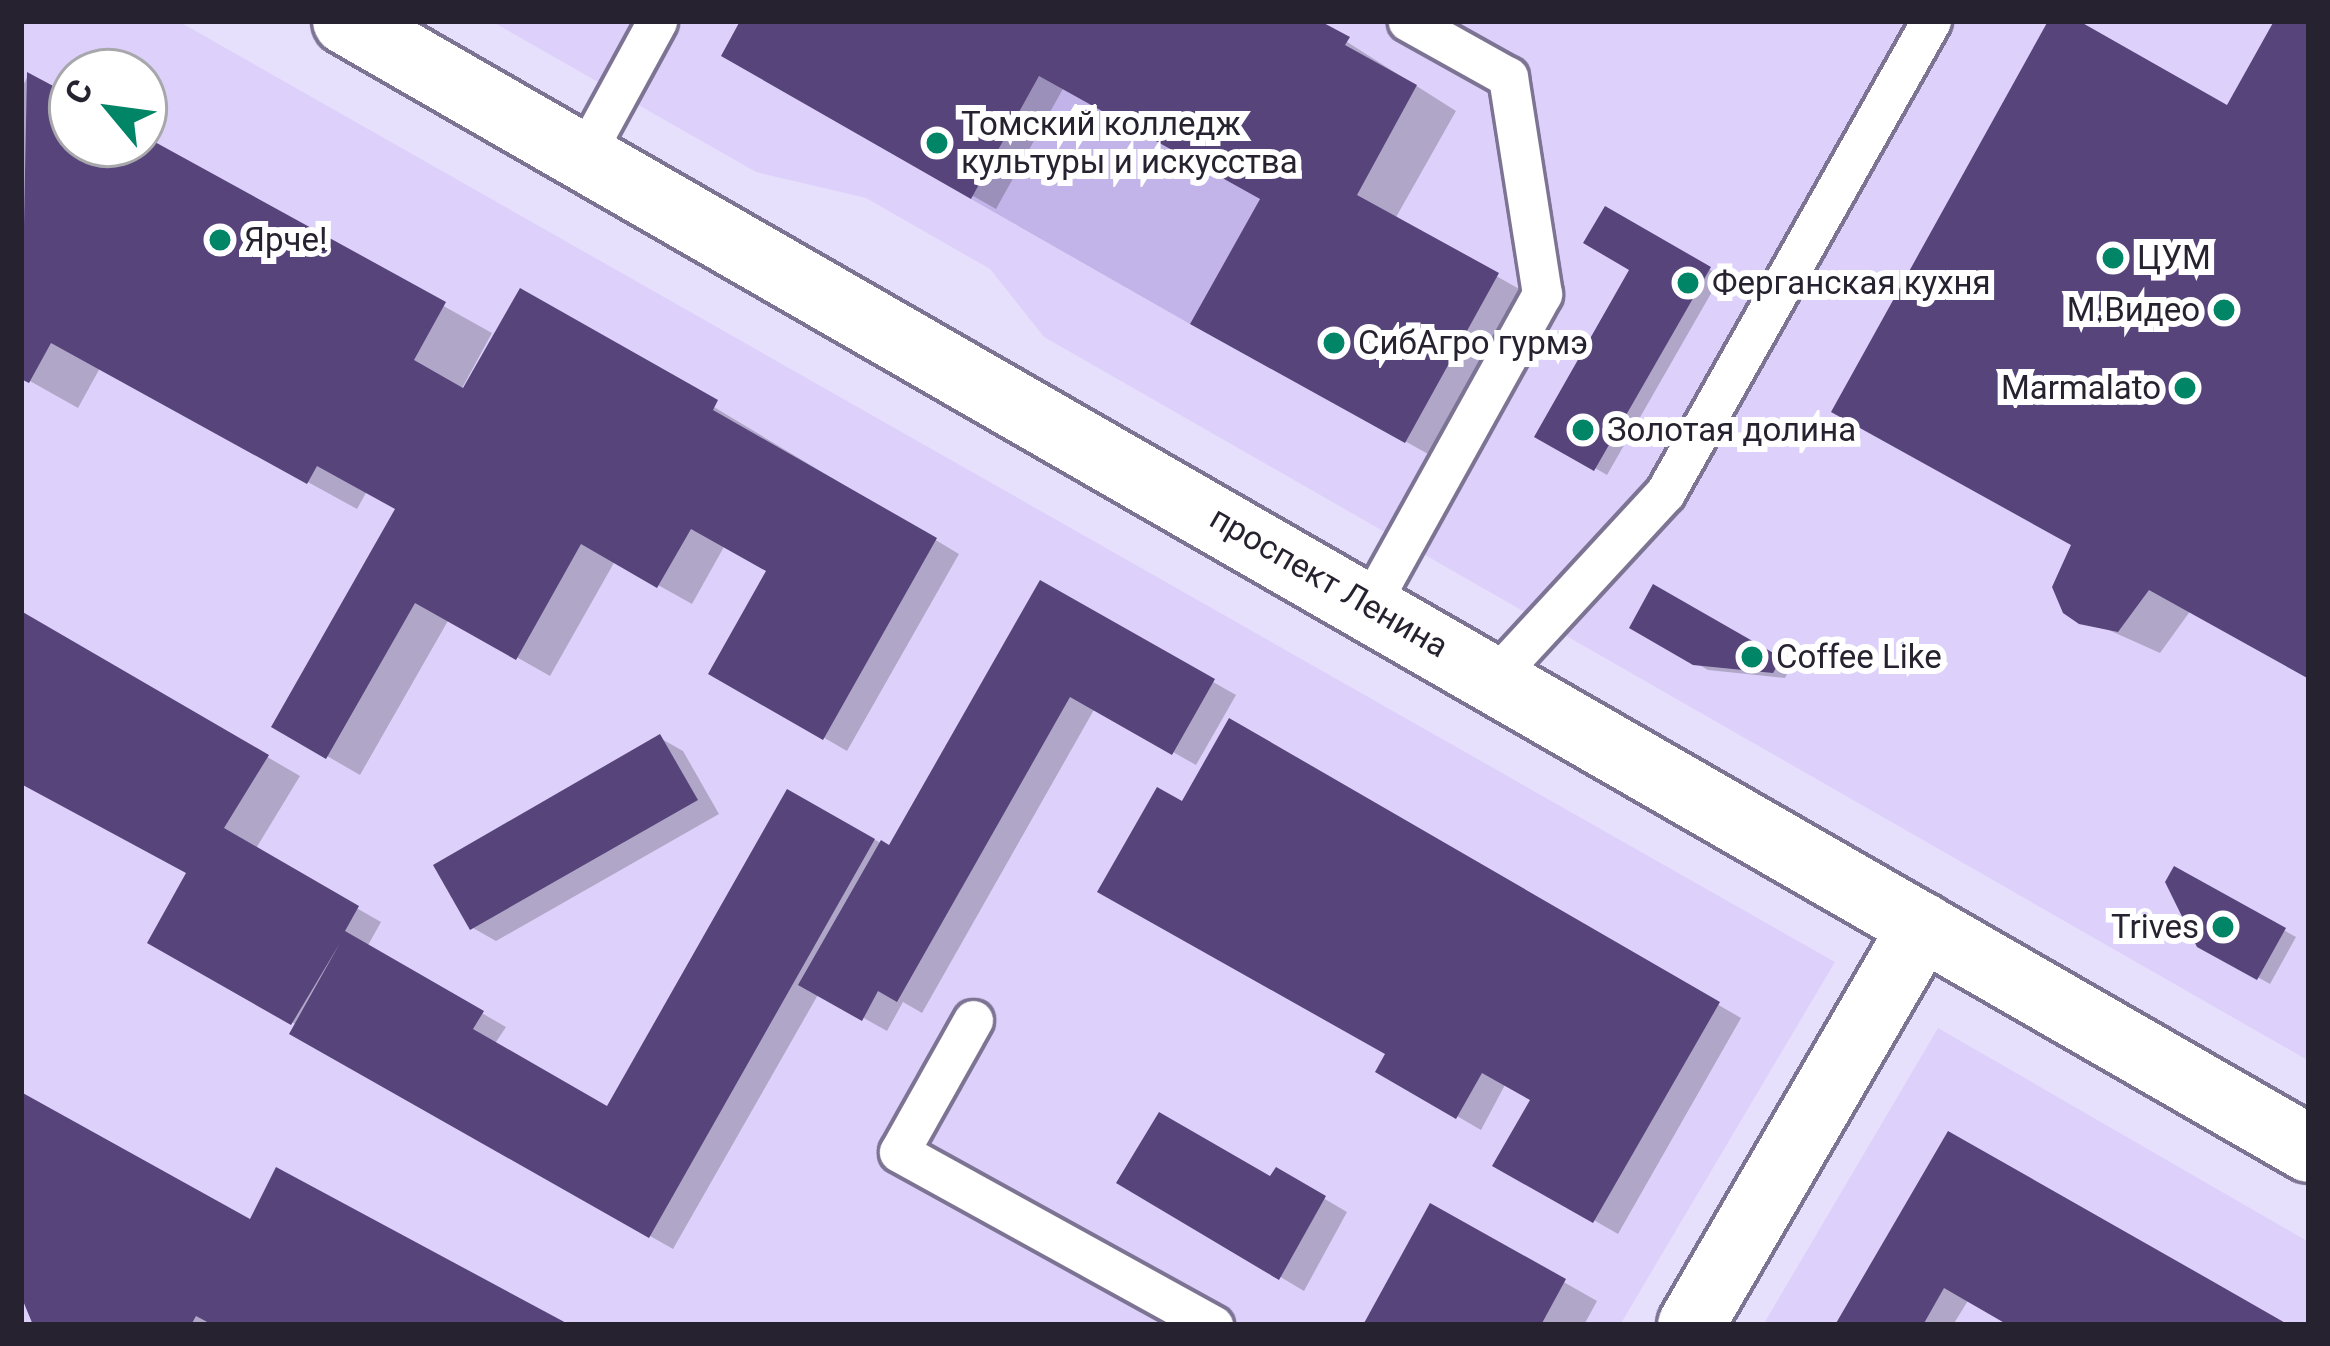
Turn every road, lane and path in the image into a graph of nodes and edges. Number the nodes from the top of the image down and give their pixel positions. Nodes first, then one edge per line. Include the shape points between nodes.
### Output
1 (346, 21) edge
2 (657, 21) edge
3 (1408, 21) edge
4 (1931, 21) edge
5 (583, 157) junction
6 (1369, 606) junction
7 (1495, 677) junction
8 (1922, 926) junction
9 (973, 1020) dead end
10 (2309, 1149) edge
11 (1214, 1325) edge
12 (1691, 1325) edge

1 - 5 main road, проспект Ленина
2 - 5 lane
3 - 6 lane via 1508,77 1542,294
4 - 7 lane via 1665,493
5 - 6 main road, проспект Ленина
6 - 7 main road, проспект Ленина
7 - 8 main road, проспект Ленина
8 - 10 main road, проспект Ленина
8 - 12 main road
9 - 11 lane via 899,1152

